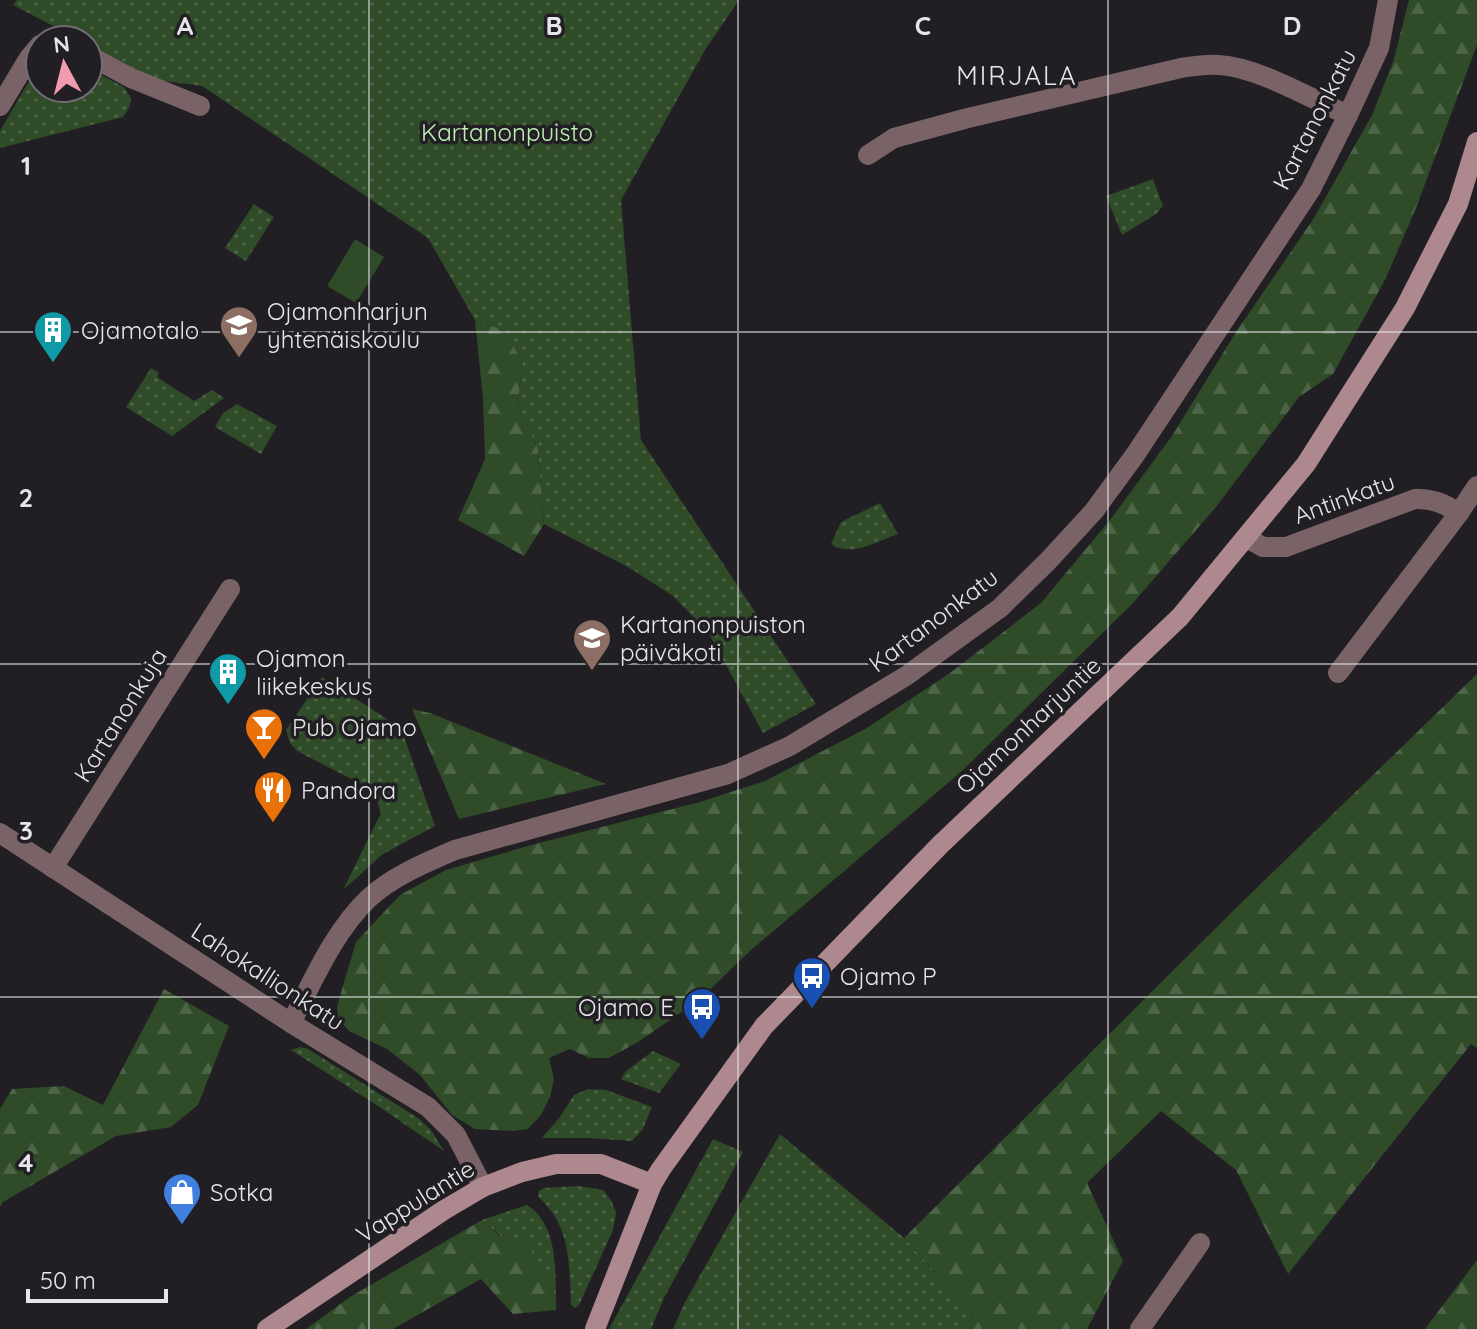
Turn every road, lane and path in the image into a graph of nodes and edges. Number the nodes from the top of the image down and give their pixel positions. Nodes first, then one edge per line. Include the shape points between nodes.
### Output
1 (1388, 0) edge
2 (104, 64) edge
3 (24, 66) edge
4 (0, 106) edge
5 (200, 106) dead end
6 (1348, 115) junction
7 (1477, 142) edge
8 (868, 155) dead end
9 (1477, 486) edge
10 (1459, 513) junction
11 (1247, 538) junction
12 (230, 589) dead end
13 (1338, 673) dead end
14 (0, 833) edge
15 (53, 868) junction
16 (291, 1023) junction
17 (652, 1184) junction
18 (483, 1187) junction
19 (1200, 1243) dead end
20 (267, 1329) edge
21 (595, 1329) edge
22 (1140, 1329) edge

1 - 6 street, Kartanonkatu via 1379,48
2 - 5 street
3 - 4 street
6 - 8 street via 1252,71 1201,64 894,138
6 - 16 street, Kartanonkatu via 1311,189 1135,455 1094,511 1000,608 906,676 790,746 728,774 455,850 395,879 345,928
7 - 11 main road, Ojamonharjuntie via 1458,204 1405,308 1306,464
9 - 10 street
10 - 11 street, Antinkatu via 1445,503 1415,499 1286,547 1263,547
10 - 13 street
11 - 17 main road, Ojamonharjuntie via 1180,617 940,845 764,1026
12 - 15 street, Kartanonkuja
14 - 15 street, Lahokallionkatu
15 - 16 street, Lahokallionkatu
16 - 18 street, Lahokallionkatu via 428,1107 456,1135
17 - 18 main road, Vappulantie via 601,1164 556,1164
17 - 21 main road, Ojamonharjuntie
18 - 20 main road, Vappulantie
19 - 22 street

